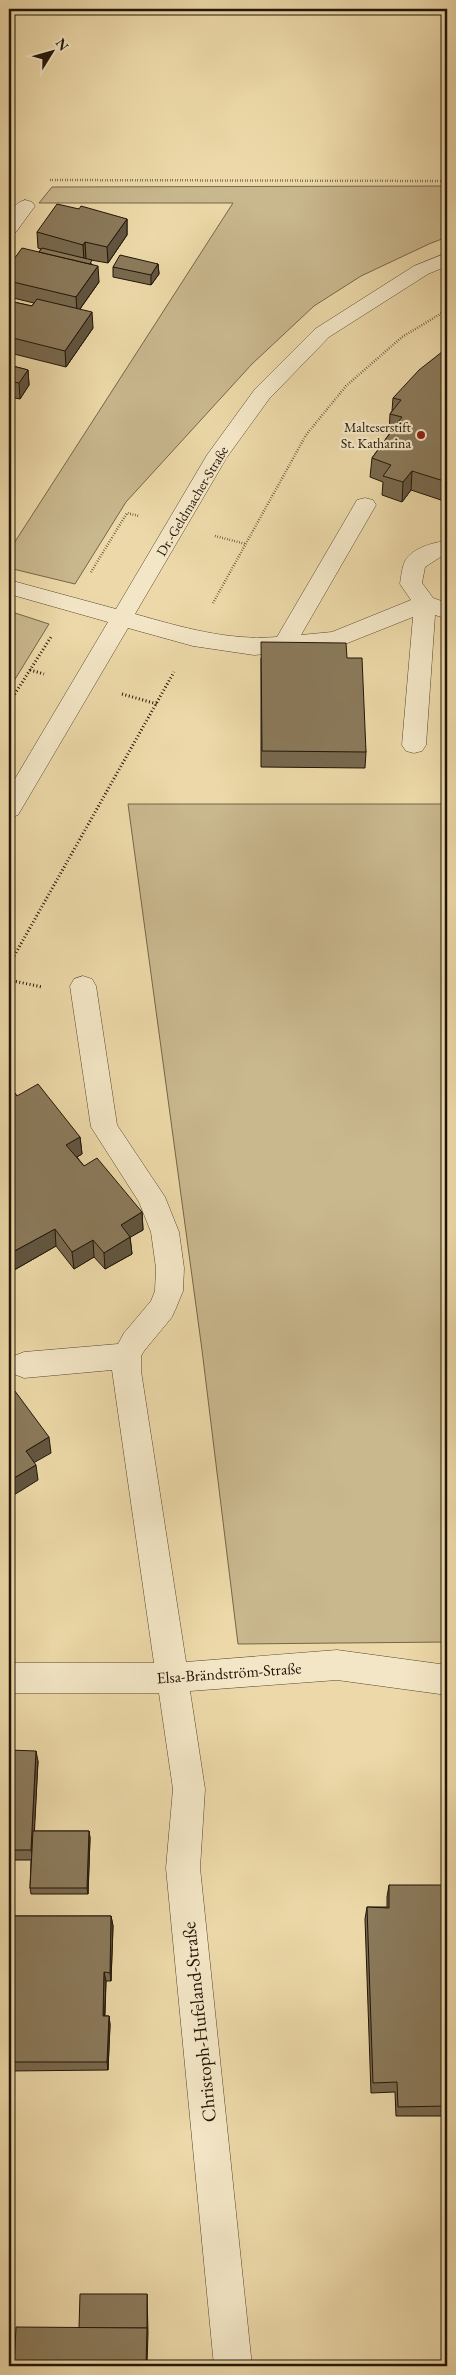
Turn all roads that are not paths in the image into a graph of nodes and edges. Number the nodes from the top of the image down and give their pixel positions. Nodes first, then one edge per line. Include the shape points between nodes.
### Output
1 (25, 206) dead end
2 (9, 228) edge
3 (447, 260) edge
4 (365, 505) dead end
5 (447, 548) edge
6 (9, 587) edge
7 (426, 603) junction
8 (447, 611) edge
9 (123, 618) junction
10 (284, 644) junction
11 (414, 745) dead end
12 (9, 809) edge
13 (83, 986) dead end
14 (127, 1356) junction
15 (24, 1365) dead end
16 (9, 1678) edge
17 (173, 1678) junction
18 (447, 1680) edge
19 (233, 2366) edge

1 - 2 street
3 - 9 street, Dr.-Geldmacher-Straße via 420,270 322,333 262,394 218,455
4 - 10 street
5 - 7 street via 437,549 415,563 411,584
6 - 9 street
7 - 8 street
7 - 10 street via 335,640
7 - 11 street
9 - 10 street via 193,638 254,647
9 - 12 street, Dr.-Geldmacher-Straße
13 - 14 street via 104,1127 151,1197 165,1232 170,1268 169,1291 162,1308 134,1342
14 - 15 street
14 - 17 street, Christoph-Hufeland-Straße via 126,1371
16 - 17 street, Elsa-Brändström-Straße
17 - 18 street, Elsa-Brändström-Straße via 337,1665
17 - 19 street, Christoph-Hufeland-Straße via 189,1790 184,1868

